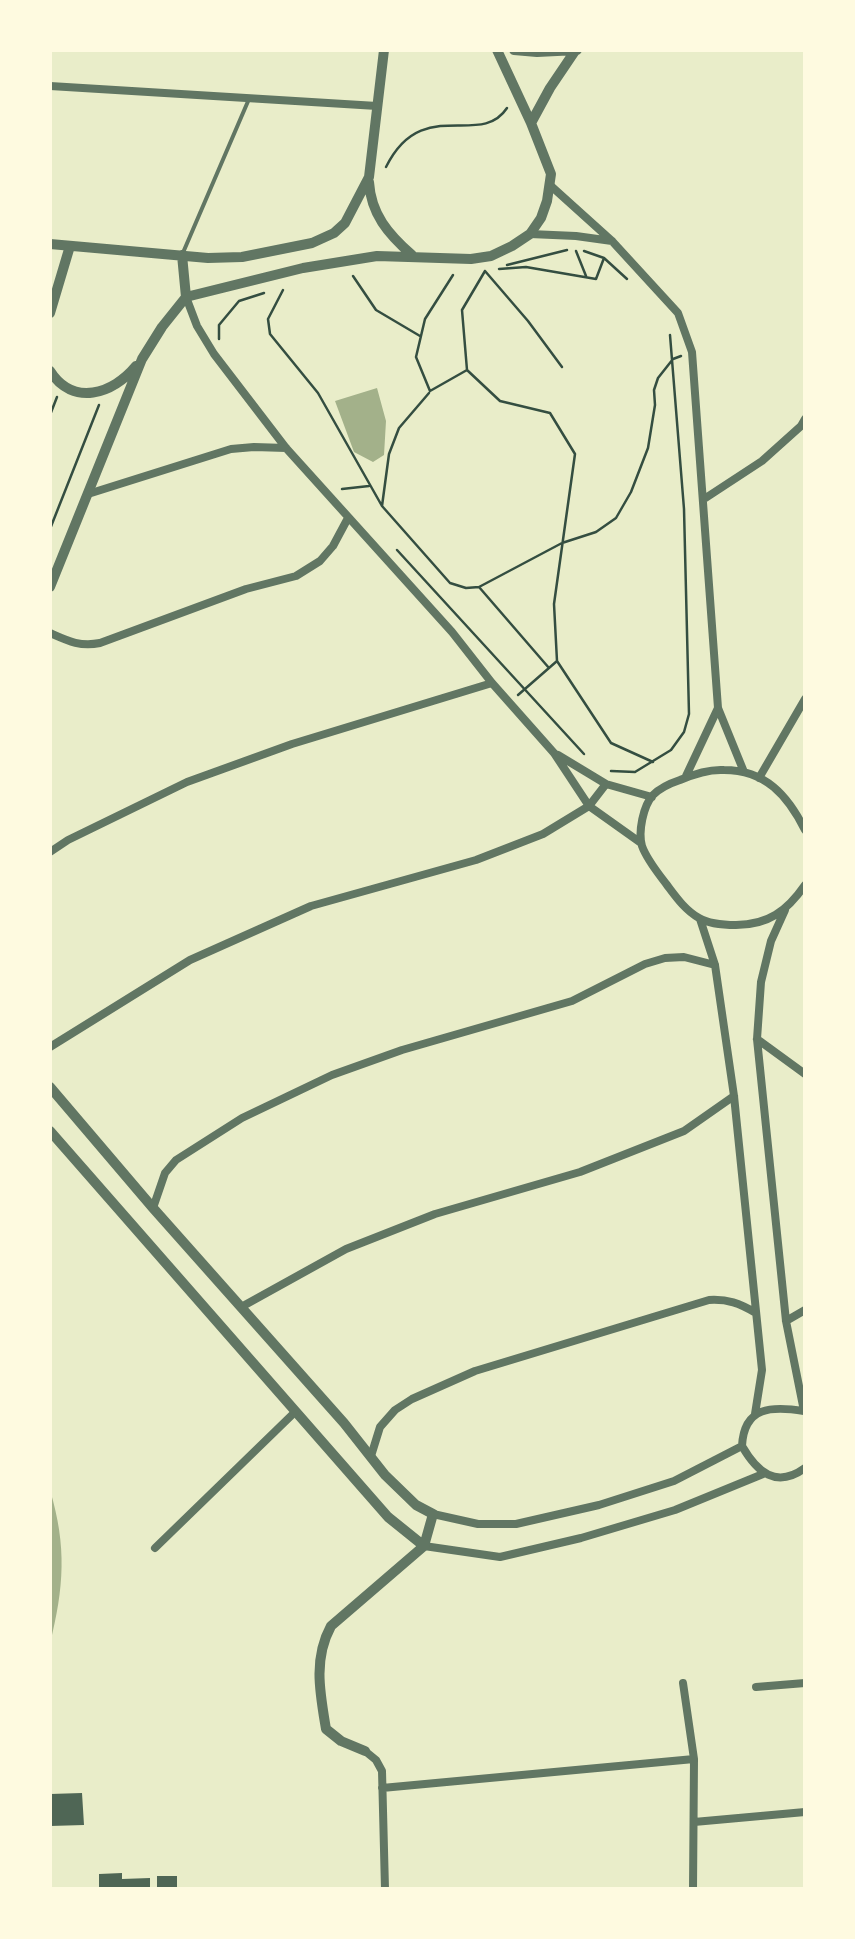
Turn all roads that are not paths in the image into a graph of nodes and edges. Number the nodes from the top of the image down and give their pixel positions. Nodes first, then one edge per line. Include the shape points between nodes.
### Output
1 (384, 50) edge
2 (498, 50) edge
3 (514, 50) edge
4 (576, 50) edge
5 (50, 86) edge
6 (249, 99) junction
7 (376, 106) junction
8 (532, 123) junction
9 (369, 177) junction
10 (550, 186) junction
11 (530, 234) junction
12 (612, 241) junction
13 (50, 244) edge
14 (70, 246) junction
15 (182, 255) junction
16 (412, 256) junction
17 (186, 297) junction
18 (50, 313) edge
19 (142, 359) junction
20 (50, 371) edge
21 (805, 418) edge
22 (286, 448) junction
23 (88, 494) junction
24 (704, 499) junction
25 (348, 518) junction
26 (50, 586) edge
27 (50, 633) edge
28 (492, 683) junction
29 (805, 699) edge
30 (718, 708) junction
31 (554, 753) junction
32 (744, 772) junction
33 (686, 777) junction
34 (759, 778) junction
35 (606, 784) junction
36 (652, 797) junction
37 (589, 806) junction
38 (805, 830) edge
39 (641, 843) junction
40 (50, 852) edge
41 (805, 886) edge
42 (785, 910) junction
43 (700, 919) junction
44 (715, 965) junction
45 (756, 1039) junction
46 (50, 1047) edge
47 (805, 1074) edge
48 (50, 1087) edge
49 (734, 1096) junction
50 (50, 1131) edge
51 (154, 1208) junction
52 (243, 1306) junction
53 (805, 1310) edge
54 (756, 1313) junction
55 (786, 1321) junction
56 (804, 1411) edge
57 (295, 1412) junction
58 (756, 1414) junction
59 (742, 1446) junction
60 (370, 1456) junction
61 (805, 1468) edge
62 (764, 1474) junction
63 (795, 1476) junction
64 (805, 1483) edge
65 (433, 1514) junction
66 (424, 1546) junction
67 (155, 1548) dead end
68 (805, 1683) edge
69 (683, 1684) dead end
70 (756, 1688) dead end
71 (365, 1751) joint
72 (694, 1759) junction
73 (382, 1788) junction
74 (805, 1812) edge
75 (694, 1822) junction
76 (385, 1889) edge
77 (693, 1889) edge

1 - 7 street
2 - 8 street
3 - 4 street
4 - 8 street
5 - 6 street
6 - 7 street
6 - 15 lane
7 - 9 street
8 - 10 street
9 - 15 street via 334,234 242,257
9 - 16 street via 376,214
10 - 11 street
10 - 12 street
11 - 12 street
11 - 16 street via 491,256
12 - 24 street via 678,313 692,352
13 - 14 street
14 - 15 street
14 - 18 street
15 - 17 street
16 - 17 street via 303,268
17 - 19 street
17 - 22 street via 214,354
19 - 20 street via 104,391 68,389
19 - 23 street
21 - 24 street via 762,461
22 - 23 street via 231,449
22 - 25 street
23 - 26 street
24 - 30 street
25 - 27 street via 320,562 296,576 100,643 74,644
25 - 28 street
28 - 31 street
28 - 40 street via 187,782
29 - 34 street
30 - 32 street
30 - 33 street
31 - 35 street
31 - 37 street
32 - 33 street via 720,769
32 - 34 street
33 - 36 street
34 - 38 street via 792,805
35 - 36 street
35 - 37 street
36 - 39 street
37 - 39 street
37 - 46 street via 543,834 476,860 312,906 207,952
39 - 43 street via 681,904
41 - 42 street
42 - 43 street via 750,925
42 - 45 street via 761,982
43 - 44 street
44 - 49 street
44 - 51 street via 665,958 572,1000 332,1076 242,1118 176,1160
45 - 47 street
45 - 55 street
48 - 51 street
49 - 52 street via 684,1131 346,1249
49 - 54 street
50 - 57 street
51 - 52 street
52 - 60 street
53 - 55 street
54 - 58 street via 762,1370
54 - 60 street via 709,1300 475,1371 395,1410 380,1427
55 - 56 street
56 - 58 street
57 - 66 street via 388,1517
57 - 67 street
58 - 59 street
59 - 62 street
59 - 65 street via 674,1481 516,1524
60 - 65 street
61 - 63 street
62 - 63 street
62 - 66 street via 675,1510 500,1556
63 - 64 street
65 - 66 street
66 - 71 street via 331,1626 322,1642 326,1729
68 - 70 street
69 - 72 street
71 - 73 street via 382,1772
72 - 73 street
72 - 75 street
73 - 76 street
74 - 75 street
75 - 77 street

